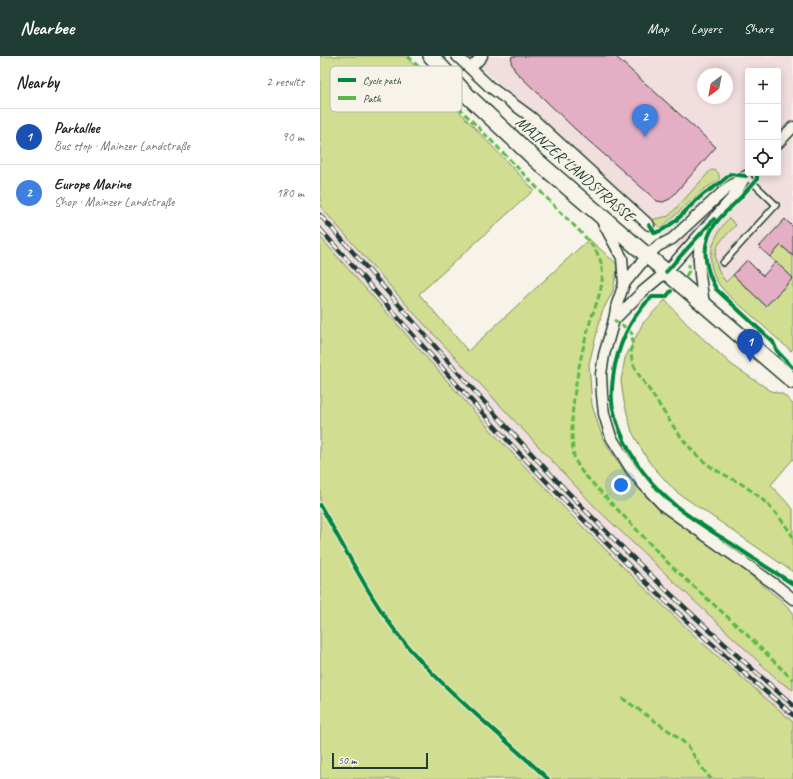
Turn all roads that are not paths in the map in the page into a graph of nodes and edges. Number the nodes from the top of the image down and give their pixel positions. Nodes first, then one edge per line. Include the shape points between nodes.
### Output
1 (431, 56) edge
2 (457, 56) edge
3 (482, 56) edge
4 (440, 66) edge
5 (471, 68) junction
6 (462, 89) edge
7 (793, 127) edge
8 (781, 140) edge
9 (746, 176) edge
10 (747, 176) edge
11 (749, 176) edge
12 (598, 214) junction
13 (649, 225) dead end
14 (702, 232) junction
15 (647, 256) junction
16 (723, 263) dead end
17 (666, 272) junction
18 (624, 284) junction
19 (704, 306) junction
20 (614, 320) junction
21 (793, 381) edge
22 (793, 600) edge

1 - 4 main road, MAINZER LANDSTRASSE
2 - 5 street, MAINZER LANDSTRASSE
3 - 5 street
5 - 13 street, MAINZER LANDSTRASSE via 531,117
6 - 12 main road, MAINZER LANDSTRASSE via 502,129
7 - 8 street
9 - 15 street via 726,189 672,239 658,246
10 - 14 street via 733,197
11 - 16 lane via 776,205
12 - 15 main road, MAINZER LANDSTRASSE
12 - 18 street via 622,258
14 - 17 street
14 - 19 street via 698,247
15 - 17 main road, MAINZER LANDSTRASSE
15 - 18 street
17 - 19 main road, MAINZER LANDSTRASSE
17 - 20 street
18 - 20 street
19 - 21 main road, MAINZER LANDSTRASSE
20 - 22 street via 601,374 604,414 611,437 620,452 644,485 665,507

